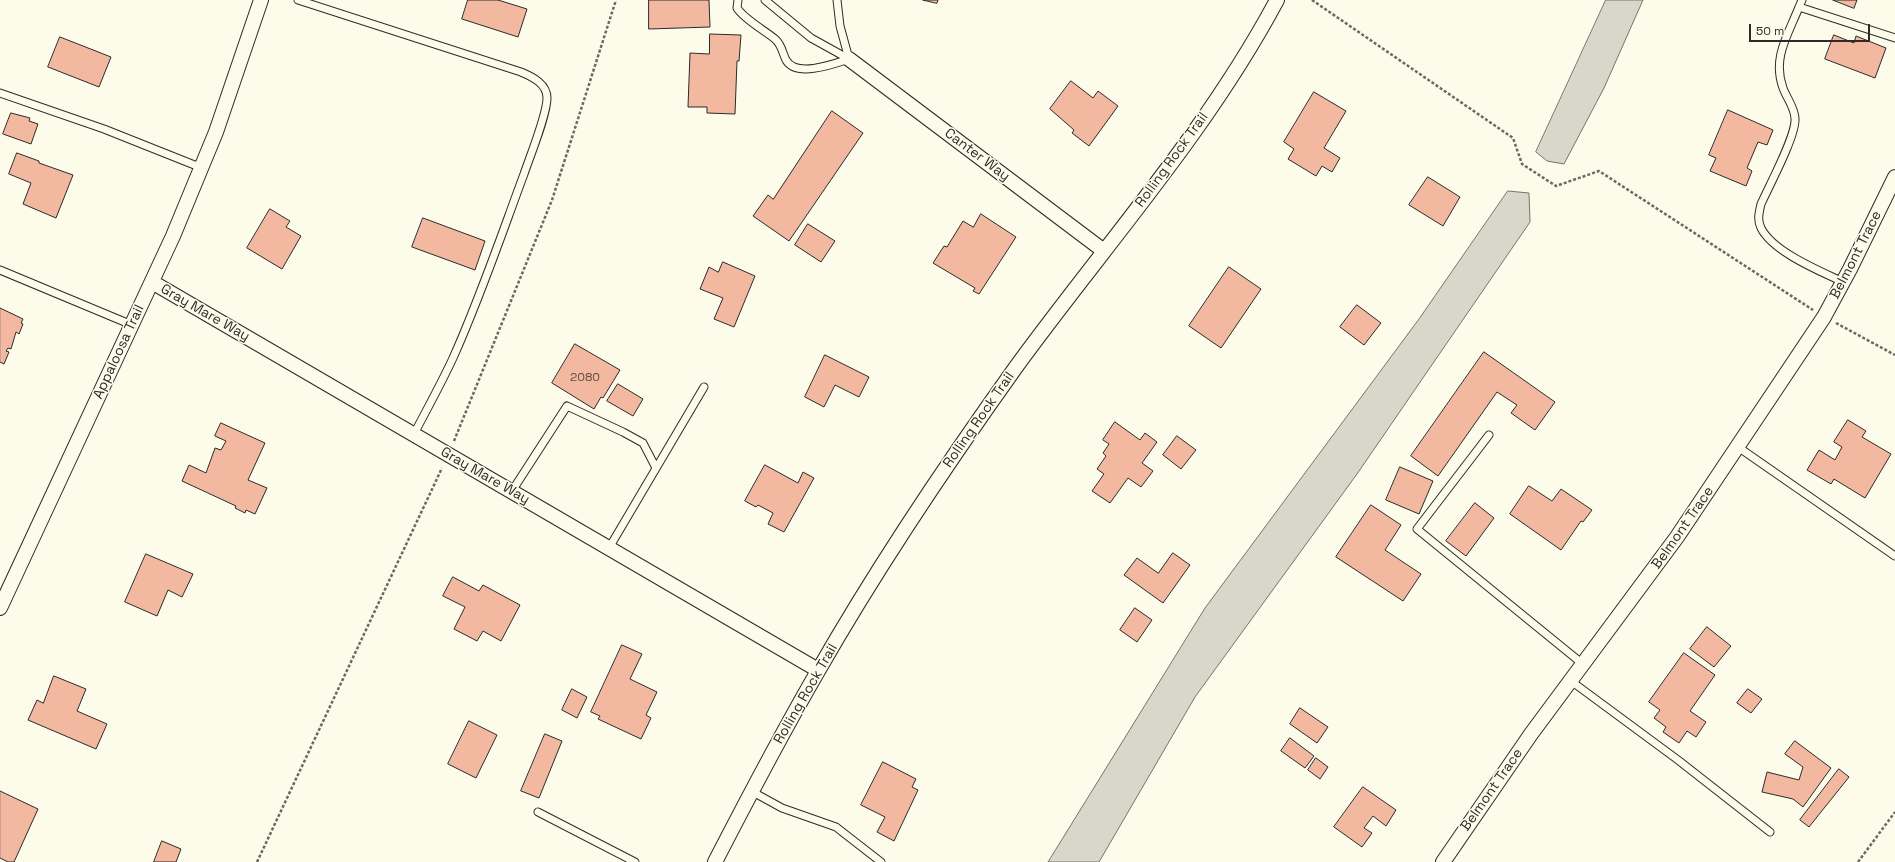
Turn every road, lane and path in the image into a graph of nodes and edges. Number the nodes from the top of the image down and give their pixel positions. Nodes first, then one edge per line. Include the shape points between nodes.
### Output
1 (261, 0) edge
2 (298, 0) edge
3 (738, 0) edge
4 (765, 0) edge
5 (837, 0) edge
6 (1277, 0) edge
7 (1312, 0) edge
8 (1802, 0) edge
9 (1799, 7) junction
10 (1895, 38) edge
11 (849, 59) junction
12 (0, 93) edge
13 (202, 168) junction
14 (1895, 177) edge
15 (1104, 251) junction
16 (0, 270) edge
17 (152, 282) junction
18 (1843, 282) junction
19 (1824, 317) junction
20 (132, 325) junction
21 (1895, 355) edge
22 (704, 387) dead end
23 (414, 434) junction
24 (1489, 435) dead end
25 (1738, 447) junction
26 (656, 468) junction
27 (512, 492) junction
28 (609, 548) junction
29 (1895, 556) edge
30 (0, 608) edge
31 (1584, 665) junction
32 (818, 670) junction
33 (1571, 681) junction
34 (752, 791) junction
35 (538, 812) dead end
36 (1895, 812) edge
37 (1770, 832) dead end
38 (635, 862) edge
39 (715, 862) edge
40 (881, 862) edge
41 (1443, 862) edge
42 (1858, 862) edge

1 - 13 street, Appaloosa Trail via 234,83
2 - 23 lane via 521,72 533,77 546,91 547,99 542,122 495,253 453,359
3 - 11 lane via 737,8 741,14 779,43 793,67 800,70
4 - 11 lane via 811,38
5 - 11 lane via 840,26
6 - 15 street, Rolling Rock Trail via 1233,74 1193,134
7 - 19 path via 1513,138 1522,164 1556,186 1599,171
8 - 9 lane
9 - 10 lane
9 - 18 lane via 1779,55 1778,72 1796,120 1792,136 1758,216 1767,237 1778,246 1812,268
11 - 15 street, Canter Way
12 - 13 lane via 104,129
13 - 17 street, Appaloosa Trail
14 - 18 street, Belmont Trace
15 - 32 street, Rolling Rock Trail via 1017,367 943,472 880,568
16 - 20 lane
17 - 20 street, Appaloosa Trail
17 - 23 street, Gray Mare Way
18 - 19 street, Belmont Trace
19 - 21 path
19 - 25 street, Belmont Trace
20 - 30 street, Appaloosa Trail
22 - 26 lane
23 - 27 street, Gray Mare Way
24 - 31 lane via 1417,530
25 - 29 lane
25 - 31 street, Belmont Trace via 1677,537
26 - 27 lane via 643,443 567,406
26 - 28 lane
27 - 28 street, Gray Mare Way
28 - 32 street, Gray Mare Way
31 - 33 street, Belmont Trace
32 - 34 street, Rolling Rock Trail
33 - 37 lane
33 - 41 street, Belmont Trace
34 - 39 street, Rolling Rock Trail
34 - 40 lane via 782,808 836,826
35 - 38 lane
36 - 42 path

